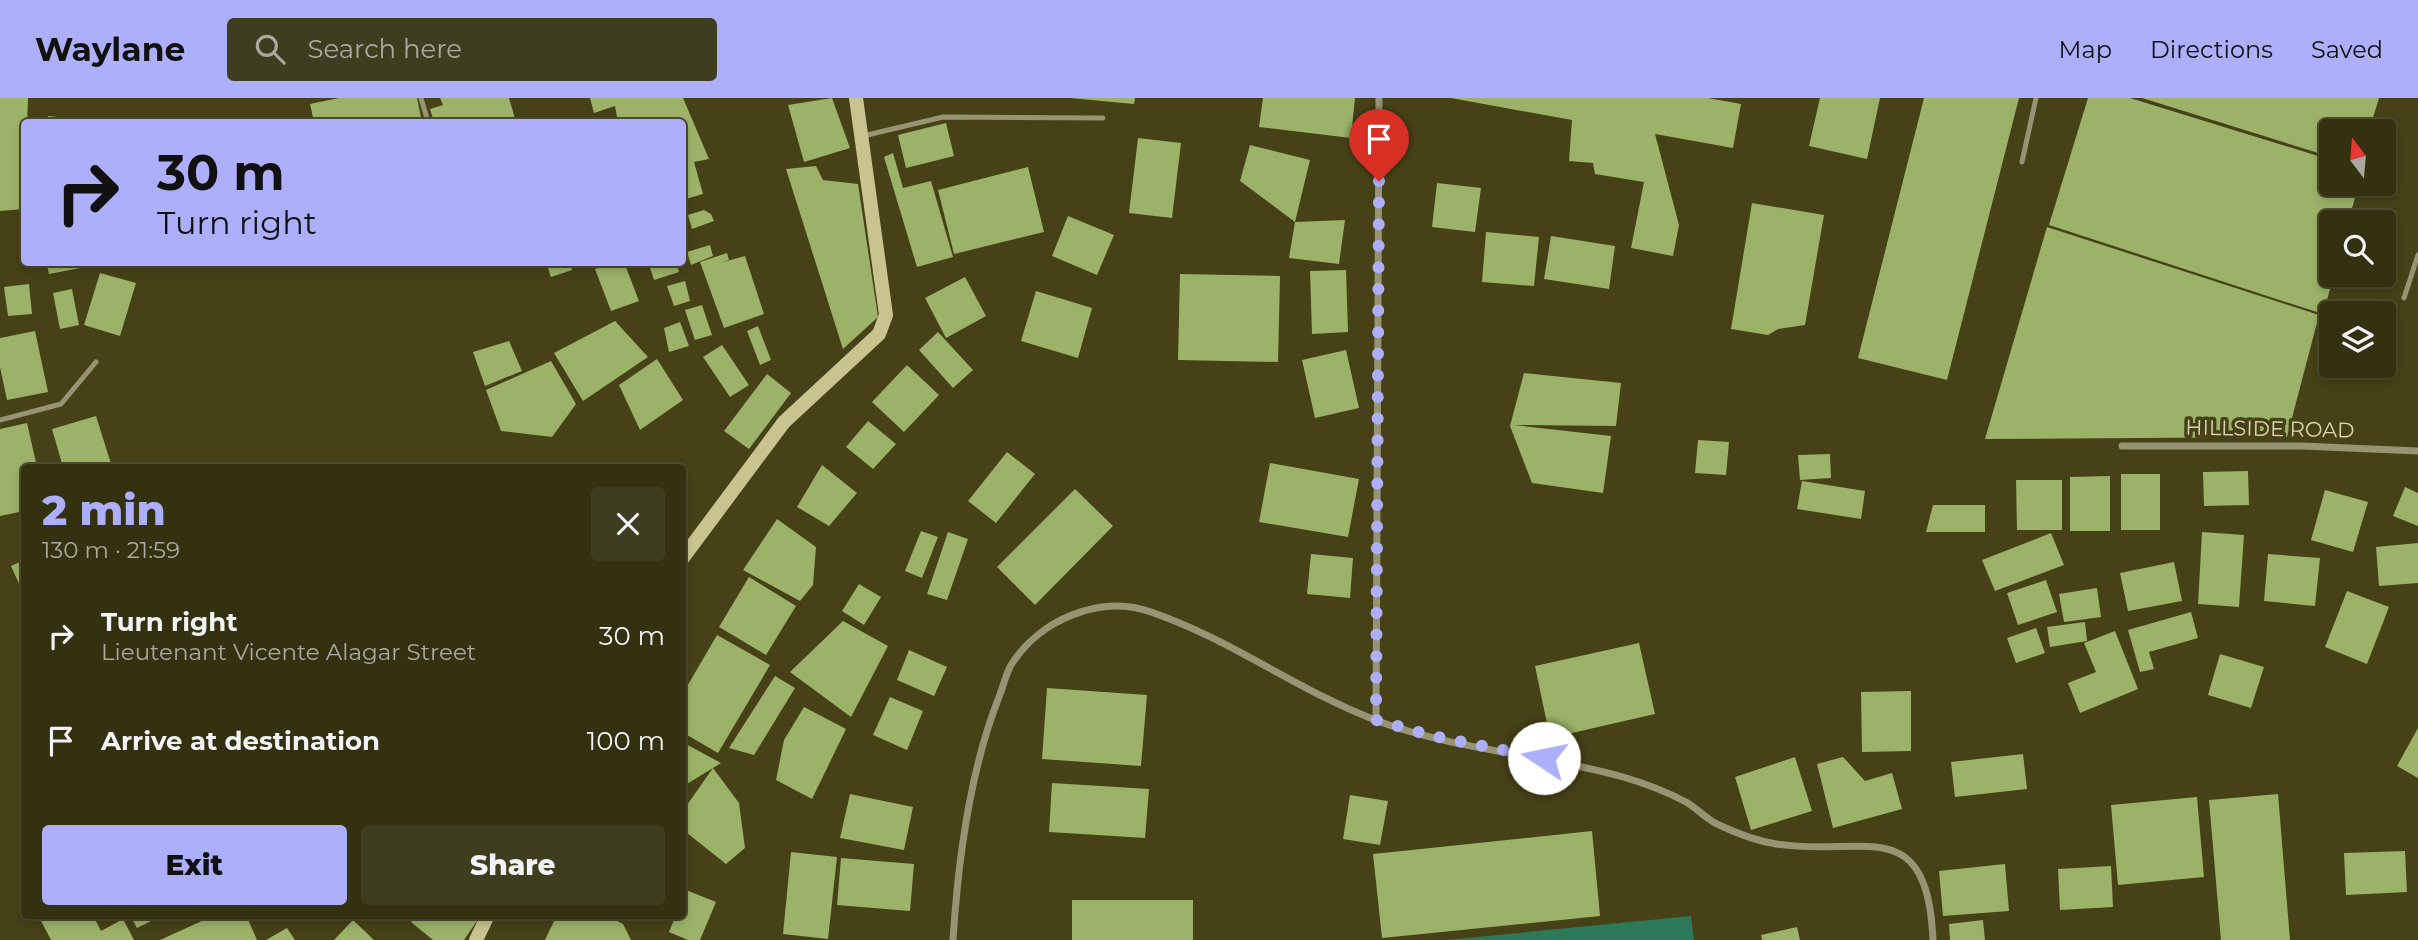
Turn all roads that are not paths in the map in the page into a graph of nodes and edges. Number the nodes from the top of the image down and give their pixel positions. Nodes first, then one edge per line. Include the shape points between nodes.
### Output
1 (421, 98) edge
2 (856, 98) edge
3 (1379, 98) edge
4 (2036, 98) edge
5 (1103, 118) dead end
6 (427, 119) edge
7 (860, 137) junction
8 (2022, 162) dead end
9 (2418, 255) edge
10 (2404, 298) dead end
11 (96, 362) dead end
12 (0, 420) edge
13 (2122, 446) dead end
14 (2418, 451) edge
15 (686, 554) edge
16 (1376, 720) junction
17 (486, 919) edge
18 (476, 940) edge
19 (953, 940) edge
20 (1933, 940) edge

1 - 6 lane
2 - 7 street
3 - 16 street
4 - 8 lane
5 - 7 lane via 943,117
7 - 15 street via 886,315 879,334 784,422
9 - 10 lane
11 - 12 lane via 61,404
13 - 14 street, HILLSIDE ROAD
16 - 19 street via 1148,610 1104,607 1070,613 1038,636 1012,665 990,720 975,776
16 - 20 street via 1627,778 1687,803 1715,824 1777,845 1881,846 1905,857 1922,878 1931,904
17 - 18 street

